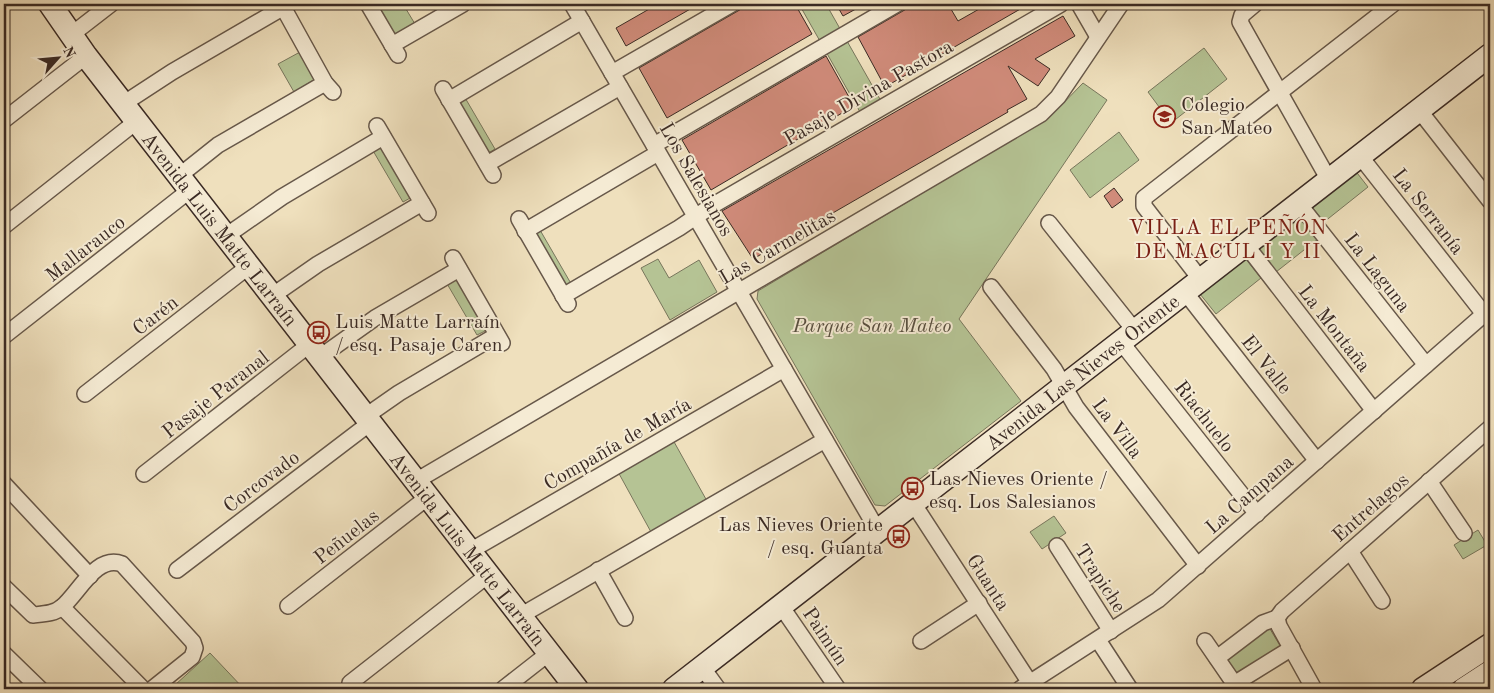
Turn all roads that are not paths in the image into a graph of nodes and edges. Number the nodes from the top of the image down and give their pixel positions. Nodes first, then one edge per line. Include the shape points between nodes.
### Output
1 (50, 4) edge
2 (112, 4) edge
3 (368, 4) edge
4 (463, 4) edge
5 (572, 4) edge
6 (732, 4) edge
7 (897, 4) edge
8 (1061, 4) edge
9 (1079, 4) edge
10 (1121, 4) edge
11 (1255, 4) edge
12 (1393, 4) edge
13 (286, 6) edge
14 (582, 22) junction
15 (71, 35) junction
16 (1098, 38) junction
17 (1490, 55) edge
18 (86, 56) junction
19 (612, 73) junction
20 (620, 87) junction
21 (1280, 92) junction
22 (123, 104) junction
23 (1420, 110) junction
24 (4, 120) edge
25 (137, 122) junction
26 (656, 149) junction
27 (1360, 156) junction
28 (1329, 180) junction
29 (185, 183) junction
30 (1490, 201) edge
31 (1299, 204) junction
32 (696, 217) junction
33 (1049, 223) dead end
34 (4, 226) edge
35 (226, 236) junction
36 (1246, 245) junction
37 (456, 264) joint
38 (249, 266) junction
39 (1193, 286) junction
40 (992, 287) dead end
41 (739, 292) junction
42 (272, 296) junction
43 (1487, 312) edge
44 (4, 336) edge
45 (1128, 337) junction
46 (315, 351) junction
47 (1426, 365) junction
48 (784, 369) junction
49 (1064, 386) junction
50 (85, 394) dead end
51 (1374, 411) junction
52 (368, 420) junction
53 (1490, 428) edge
54 (825, 440) junction
55 (1318, 461) junction
56 (144, 474) dead end
57 (1430, 481) junction
58 (4, 484) edge
59 (422, 489) junction
60 (913, 503) junction
61 (1257, 514) junction
62 (878, 531) junction
63 (1464, 533) dead end
64 (1056, 546) dead end
65 (470, 551) junction
66 (1350, 551) junction
67 (1198, 566) junction
68 (177, 570) dead end
69 (598, 570) junction
70 (488, 575) junction
71 (90, 576) junction
72 (4, 587) edge
73 (1382, 601) dead end
74 (979, 603) junction
75 (288, 606) dead end
76 (781, 606) junction
77 (62, 607) junction
78 (520, 616) junction
79 (625, 618) dead end
80 (1278, 618) junction
81 (1111, 631) junction
82 (1098, 640) junction
83 (921, 641) dead end
84 (1205, 641) dead end
85 (1490, 645) edge
86 (1292, 648) junction
87 (549, 653) junction
88 (4, 654) edge
89 (1216, 658) junction
90 (702, 667) junction
91 (1490, 672) edge
92 (350, 683) dead end
93 (1025, 686) edge
94 (1236, 687) edge
95 (40, 689) edge
96 (143, 689) edge
97 (152, 689) edge
98 (503, 689) edge
99 (577, 689) edge
100 (674, 689) edge
101 (718, 689) edge
102 (838, 689) edge
103 (1130, 689) edge
104 (1314, 689) edge
105 (1424, 689) edge
106 (1464, 689) edge

1 - 15 street, Avenida Luis Matte Larraín
2 - 15 street
3 - 4 street via 395,50
5 - 14 street, Los Salesianos
6 - 19 street
7 - 26 street
8 - 32 street, Pasaje Divina Pastora
9 - 16 street
10 - 16 street, Las Carmelitas
11 - 21 street via 1242,15 1240,22
12 - 21 street
13 - 22 street
13 - 29 street, Mallarauco via 329,87 218,145
14 - 19 street, Los Salesianos
14 - 20 street via 446,94 490,170
15 - 18 street, Avenida Luis Matte Larraín
16 - 41 street, Las Carmelitas via 1058,97 1041,114
17 - 23 street, Avenida Las Nieves Oriente
18 - 22 street, Avenida Luis Matte Larraín
18 - 24 street
19 - 20 street, Los Salesianos
20 - 26 street, Los Salesianos
21 - 28 street
21 - 39 street, El Valle via 1142,200
22 - 25 street, Avenida Luis Matte Larraín
23 - 27 street, Avenida Las Nieves Oriente
23 - 30 street
25 - 29 street, Avenida Luis Matte Larraín
25 - 34 street
26 - 32 street, Los Salesianos
26 - 32 street, Pasaje Divina Pastora via 522,225 566,301
27 - 28 street, Avenida Las Nieves Oriente
27 - 43 street, La Serranía
28 - 31 street, Avenida Las Nieves Oriente
29 - 35 street, Avenida Luis Matte Larraín
29 - 44 street, Mallarauco
31 - 36 street, Avenida Las Nieves Oriente
31 - 47 street, La Laguna
32 - 41 street, Los Salesianos
33 - 45 street, Riachuelo
35 - 38 street, Avenida Luis Matte Larraín
35 - 42 street via 380,132 425,208 312,267
36 - 39 street, Avenida Las Nieves Oriente
36 - 51 street, La Montaña
37 - 46 street, Pasaje Paranal via 375,318
37 - 52 street, Corcovado via 500,340 399,393
38 - 42 street, Avenida Luis Matte Larraín
38 - 50 street, Carén
39 - 45 street, Avenida Las Nieves Oriente
39 - 55 street, El Valle
40 - 49 street, La Villa
41 - 48 street, Los Salesianos
41 - 59 street, Las Carmelitas
42 - 46 street, Avenida Luis Matte Larraín
43 - 47 street, La Campana
45 - 49 street, Avenida Las Nieves Oriente
45 - 61 street, Riachuelo
46 - 52 street, Avenida Luis Matte Larraín
46 - 56 street, Pasaje Paranal
47 - 51 street, La Campana
48 - 54 street, Los Salesianos
48 - 65 street, Compañía de María
49 - 60 street, Avenida Las Nieves Oriente
49 - 67 street, La Villa via 1076,407
51 - 55 street, La Campana
52 - 59 street, Avenida Luis Matte Larraín
52 - 68 street, Corcovado
53 - 57 street, Entrelagos
54 - 62 street, Los Salesianos
54 - 69 street
55 - 61 street, La Campana
57 - 63 street
57 - 66 street, Entrelagos
58 - 71 street
59 - 65 street, Avenida Luis Matte Larraín
59 - 75 street, Peñuelas
60 - 62 street, Avenida Las Nieves Oriente
60 - 74 street, Guanta
61 - 67 street, La Campana
62 - 76 street, Avenida Las Nieves Oriente
64 - 81 street, Trapiche
65 - 70 street, Avenida Luis Matte Larraín
66 - 73 street
66 - 80 street, Entrelagos
67 - 81 street, La Campana via 1158,600
69 - 78 street
69 - 79 street
70 - 78 street, Avenida Luis Matte Larraín
70 - 92 street
71 - 77 street
71 - 97 street via 106,563 122,564 194,642 196,648 192,657
72 - 77 street via 33,615 50,613
74 - 83 street
74 - 93 street, Guanta
76 - 90 street, Avenida Las Nieves Oriente
76 - 102 street, Paimún
77 - 96 street
78 - 87 street, Avenida Luis Matte Larraín
80 - 86 street
80 - 89 street via 1263,623
81 - 82 street, La Campana
82 - 93 street, La Campana
82 - 103 street
84 - 89 street
85 - 105 street
86 - 94 street
86 - 104 street
87 - 98 street
87 - 99 street, Avenida Luis Matte Larraín
88 - 95 street
89 - 94 street
90 - 100 street, Avenida Las Nieves Oriente
90 - 101 street
91 - 106 street

